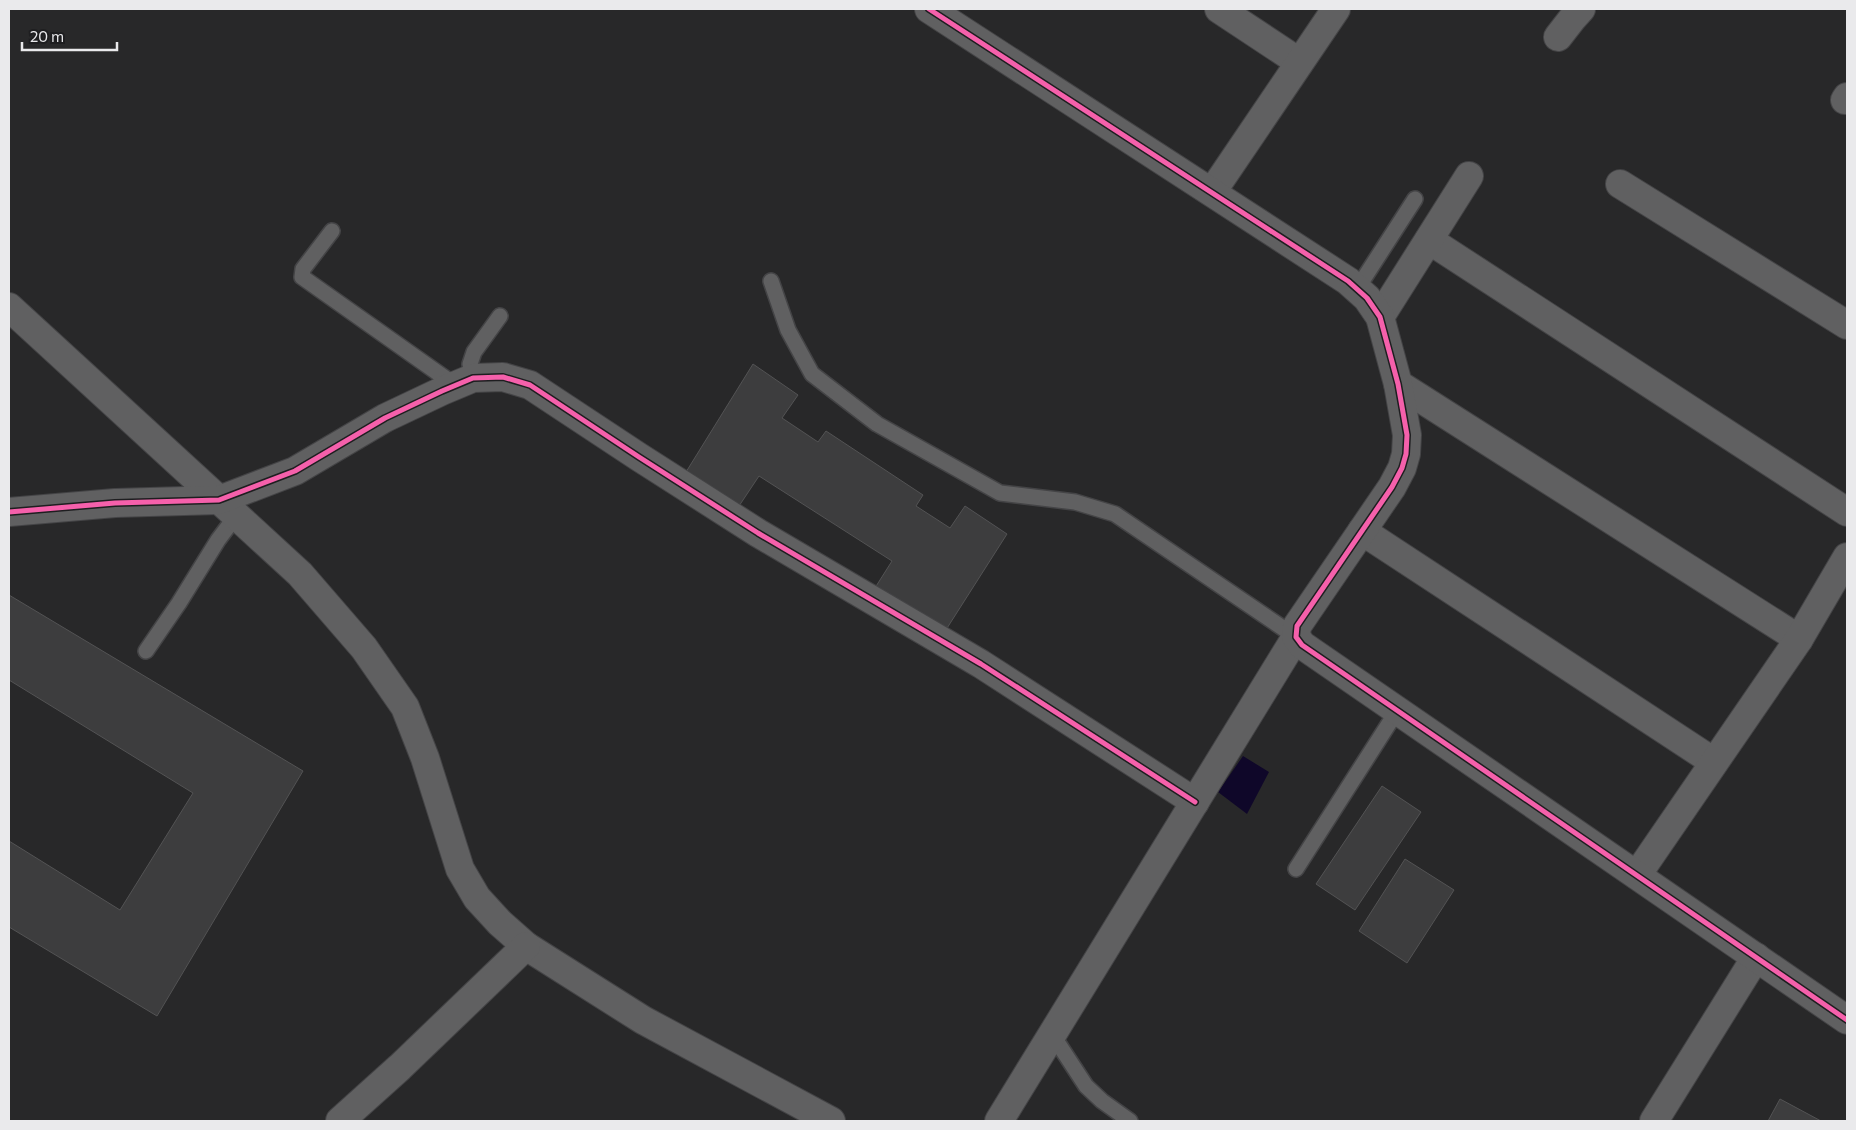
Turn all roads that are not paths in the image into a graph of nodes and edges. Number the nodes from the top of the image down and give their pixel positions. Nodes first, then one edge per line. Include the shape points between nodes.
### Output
1 (929, 9) edge
2 (1219, 9) edge
3 (1336, 9) edge
4 (1582, 9) edge
5 (1558, 37) dead end
6 (1299, 62) junction
7 (1469, 176) dead end
8 (1620, 184) dead end
9 (1212, 192) junction
10 (1415, 199) dead end
11 (332, 231) dead end
12 (1429, 240) junction
13 (770, 281) dead end
14 (1357, 289) junction
15 (9, 307) edge
16 (500, 316) dead end
17 (1380, 317) junction
18 (1847, 325) edge
19 (464, 382) junction
20 (1398, 384) junction
21 (228, 508) junction
22 (9, 512) edge
23 (1847, 512) edge
24 (1362, 531) junction
25 (1847, 557) edge
26 (1296, 637) junction
27 (1799, 639) junction
28 (146, 652) dead end
29 (1397, 711) junction
30 (1714, 762) junction
31 (1195, 802) junction
32 (1296, 869) dead end
33 (1637, 875) junction
34 (526, 946) junction
35 (1756, 957) junction
36 (1847, 1020) edge
37 (1052, 1034) junction
38 (340, 1121) edge
39 (831, 1121) edge
40 (999, 1121) edge
41 (1130, 1121) edge
42 (1654, 1121) edge

1 - 9 street
2 - 6 street
3 - 6 street
4 - 5 street
6 - 9 street
7 - 12 street
8 - 18 street
9 - 14 street
10 - 14 lane
11 - 19 lane via 303,269 302,277
12 - 17 street
12 - 23 street
13 - 26 lane via 788,330 812,374 877,424 1000,493 1075,502 1114,514
14 - 17 street
15 - 21 street
16 - 19 lane via 474,352
17 - 20 street
19 - 21 street via 385,418
19 - 31 street via 503,377 530,385 750,528 981,664
20 - 24 street via 1407,435 1406,454 1392,487
20 - 27 street
21 - 22 street via 107,503
21 - 28 lane via 218,540
21 - 34 street via 300,574 364,648 405,707 425,758 460,869 477,898
24 - 26 street via 1297,626
24 - 30 street
25 - 27 street
26 - 29 street via 1302,645
26 - 31 street
27 - 30 street
29 - 32 lane
29 - 33 street
30 - 33 street
31 - 37 street
33 - 35 street
34 - 38 street
34 - 39 street via 644,1020
35 - 36 street
35 - 42 street
37 - 40 street
37 - 41 lane via 1086,1086

